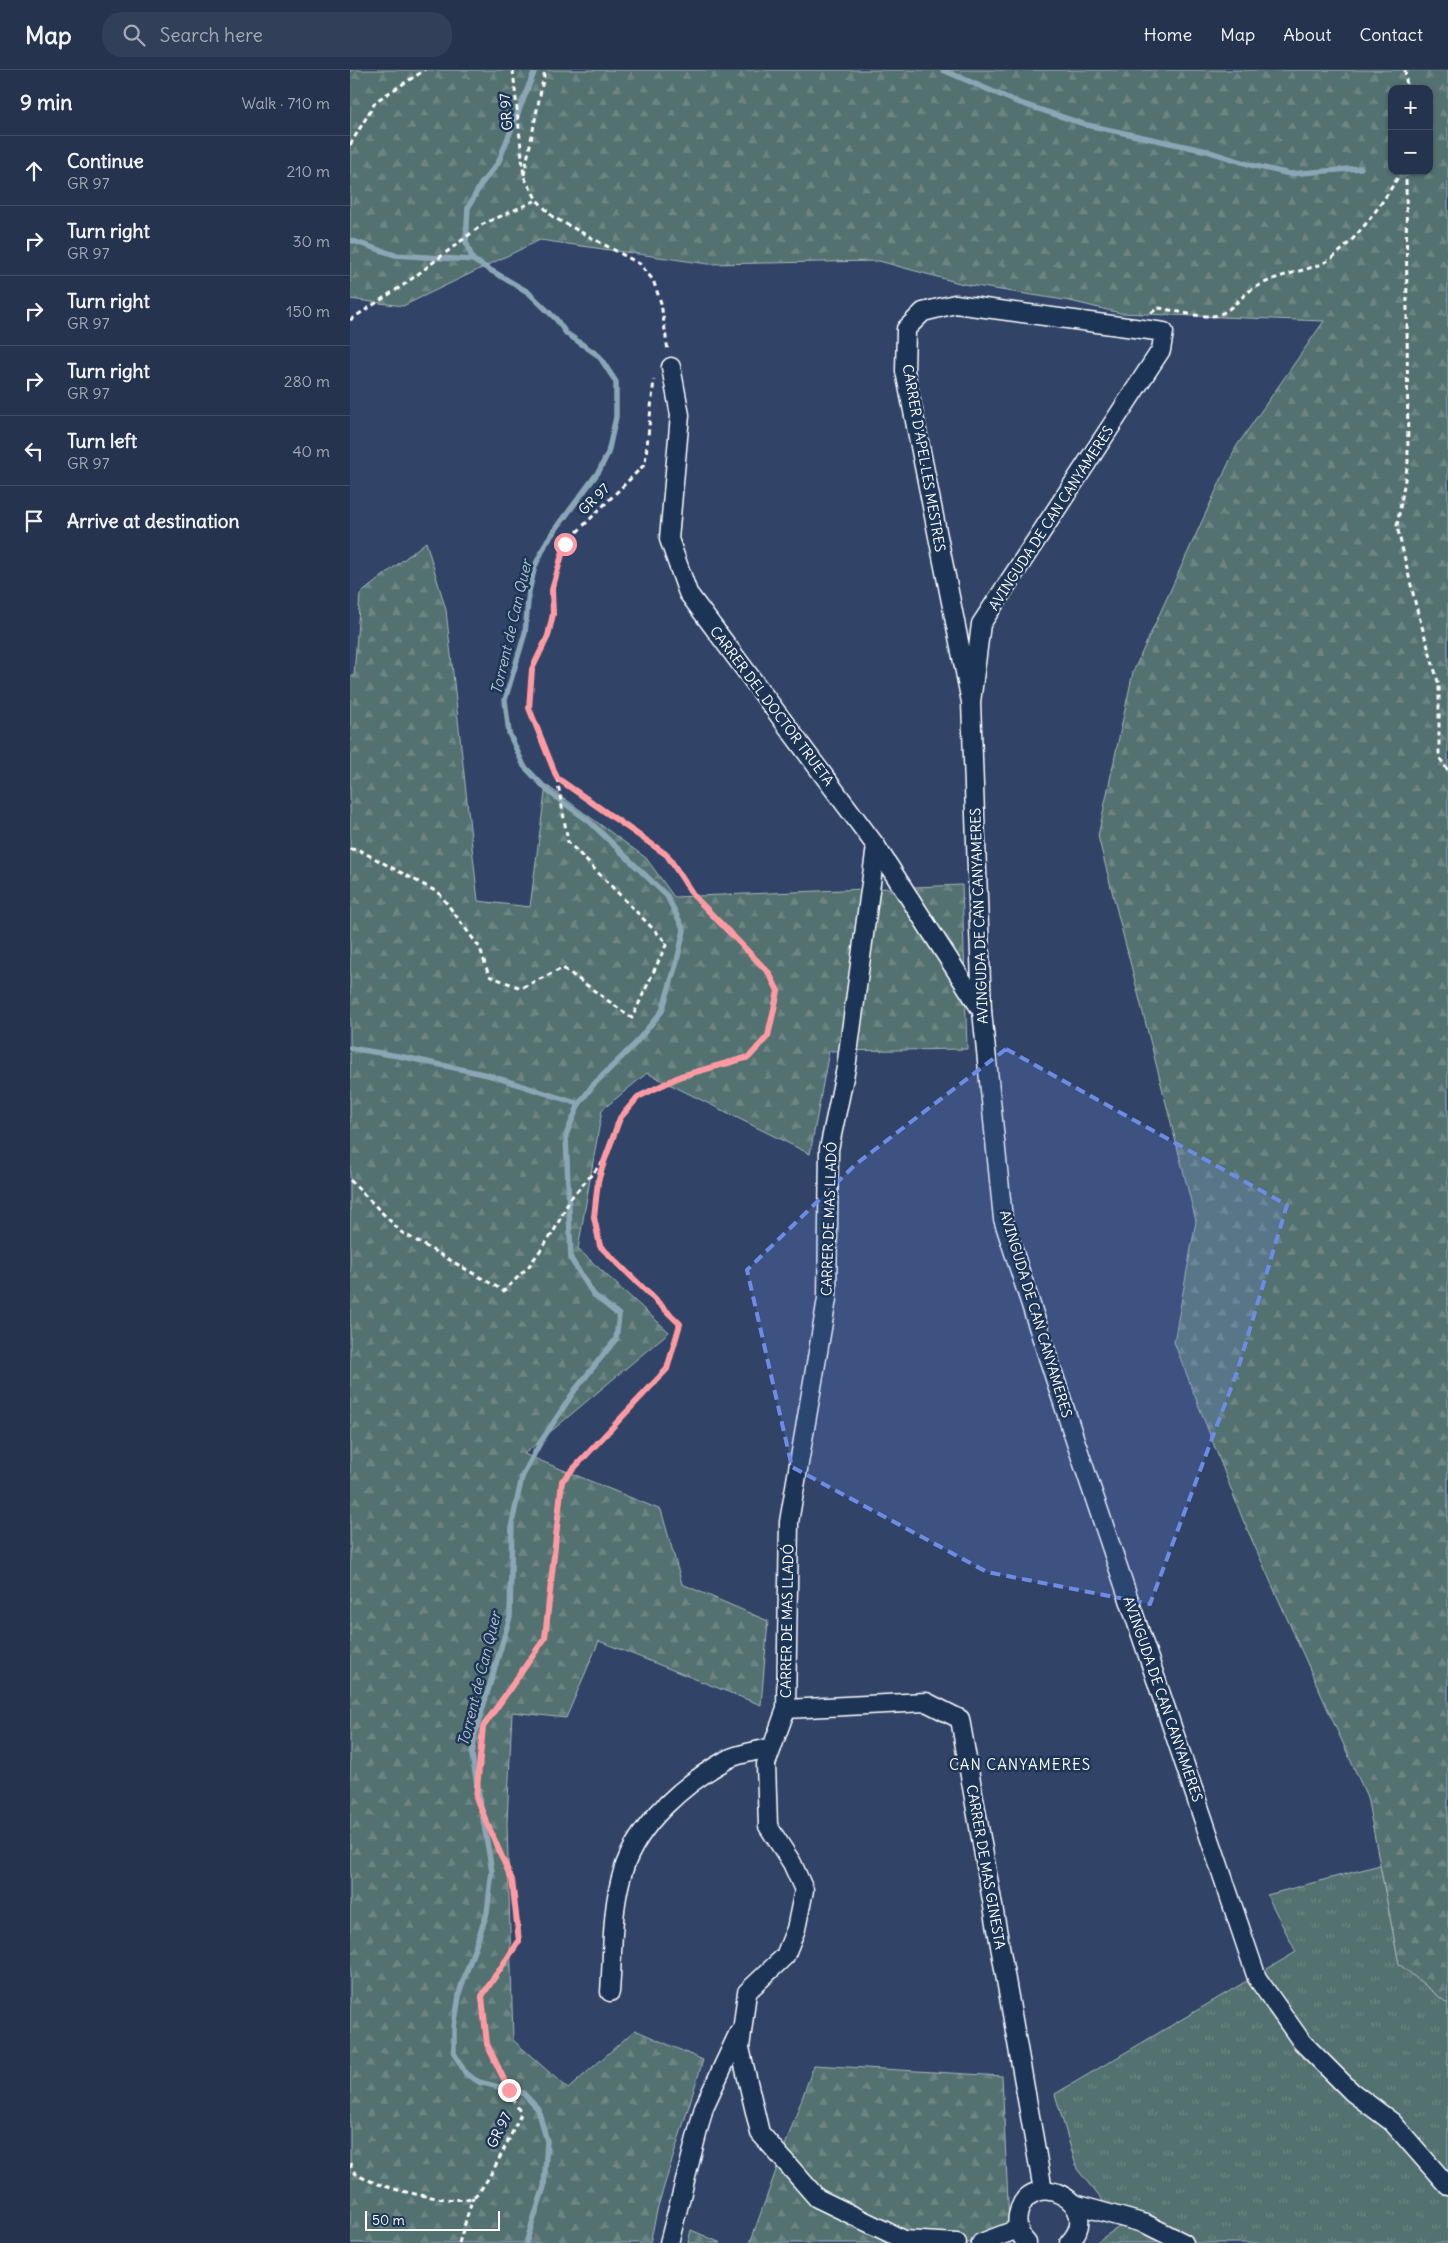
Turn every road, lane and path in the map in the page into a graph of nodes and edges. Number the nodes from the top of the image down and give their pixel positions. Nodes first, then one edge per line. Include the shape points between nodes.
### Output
1 (425, 70) edge
2 (513, 70) edge
3 (545, 70) edge
4 (1405, 70) edge
5 (1407, 85) edge
6 (350, 145) edge
7 (1399, 175) edge
8 (1406, 175) edge
9 (524, 177) junction
10 (537, 200) junction
11 (350, 320) edge
12 (1139, 329) junction
13 (1164, 332) joint
14 (671, 367) junction
15 (971, 702) junction
16 (1448, 771) edge
17 (557, 778) junction
18 (876, 846) junction
19 (350, 849) edge
20 (982, 1011) junction
21 (604, 1162) junction
22 (350, 1180) edge
23 (786, 1709) junction
24 (772, 1747) junction
25 (610, 1992) dead end
26 (743, 2023) junction
27 (350, 2163) edge
28 (1448, 2186) edge
29 (1044, 2190) junction
30 (473, 2197) junction
31 (1074, 2204) junction
32 (1023, 2236) edge
33 (459, 2243) edge
34 (669, 2243) edge
35 (957, 2243) edge
36 (981, 2243) edge
37 (1069, 2243) edge
38 (1184, 2243) edge

1 - 6 path via 376,101
2 - 9 path, GR 97
3 - 9 path
4 - 5 path
7 - 12 path via 1363,227 1320,265 1269,281 1251,290 1225,312 1212,316 1158,308 1147,316
8 - 16 path via 1408,462 1397,526 1439,685 1439,757
9 - 10 path, GR 97
10 - 11 path via 483,224
10 - 14 path, GR 97 via 553,217 640,264 653,280 661,303
12 - 13 street, CARRER D'APEL·LES MESTRES
12 - 15 street, CARRER D'APEL·LES MESTRES via 955,304 923,312 906,329 905,371
13 - 15 street, AVINGUDA DE CAN CANYAMERES via 1161,350 981,624
14 - 17 path, GR 97 via 655,372 645,464 565,544 552,590 553,614 548,636 532,669 529,708
14 - 18 street, CARRER DEL DOCTOR TRUETA via 680,415 669,539 688,593
15 - 20 street, AVINGUDA DE CAN CANYAMERES
17 - 19 path via 568,842 667,944 632,1018 563,968 521,988 489,976 480,948 439,892 359,850
17 - 21 path, GR 97 via 667,855 694,896 769,973 778,991 768,1036 749,1057 681,1076 638,1097 620,1118
18 - 20 street, CARRER DEL DOCTOR TRUETA
18 - 23 street, CARRER DE MAS LLADÓ via 846,1068 829,1149 827,1299 789,1522
20 - 28 street, AVINGUDA DE CAN CANYAMERES via 1003,1219 1257,1978 1302,2042 1352,2092 1392,2122
21 - 22 path via 570,1199 529,1266 504,1291 401,1232
21 - 30 path, GR 97 via 598,1181 594,1217 600,1246 680,1324 667,1369 562,1481 545,1638 483,1727 476,1798 512,1880 519,1941 482,1996 487,2044 521,2114 485,2183
23 - 24 street, CARRER DE MAS LLADÓ
23 - 29 street, CARRER DE MAS GINESTA via 926,1702 960,1719
24 - 25 street via 729,1758 673,1797 646,1826 623,1870 616,1909
24 - 26 street, CARRER DE MAS LLADÓ via 766,1764 768,1826 792,1863 804,1890 796,1929 785,1956 747,1992
26 - 34 street via 704,2108
26 - 35 street, CARRER DE MAS LLADÓ via 740,2048 760,2133 817,2198 904,2240
27 - 30 path via 356,2174 384,2186 427,2197
29 - 31 street via 1058,2192
29 - 32 street via 1025,2200 1019,2210
30 - 33 path
31 - 37 street via 1078,2225
31 - 38 street via 1146,2224
32 - 36 street

